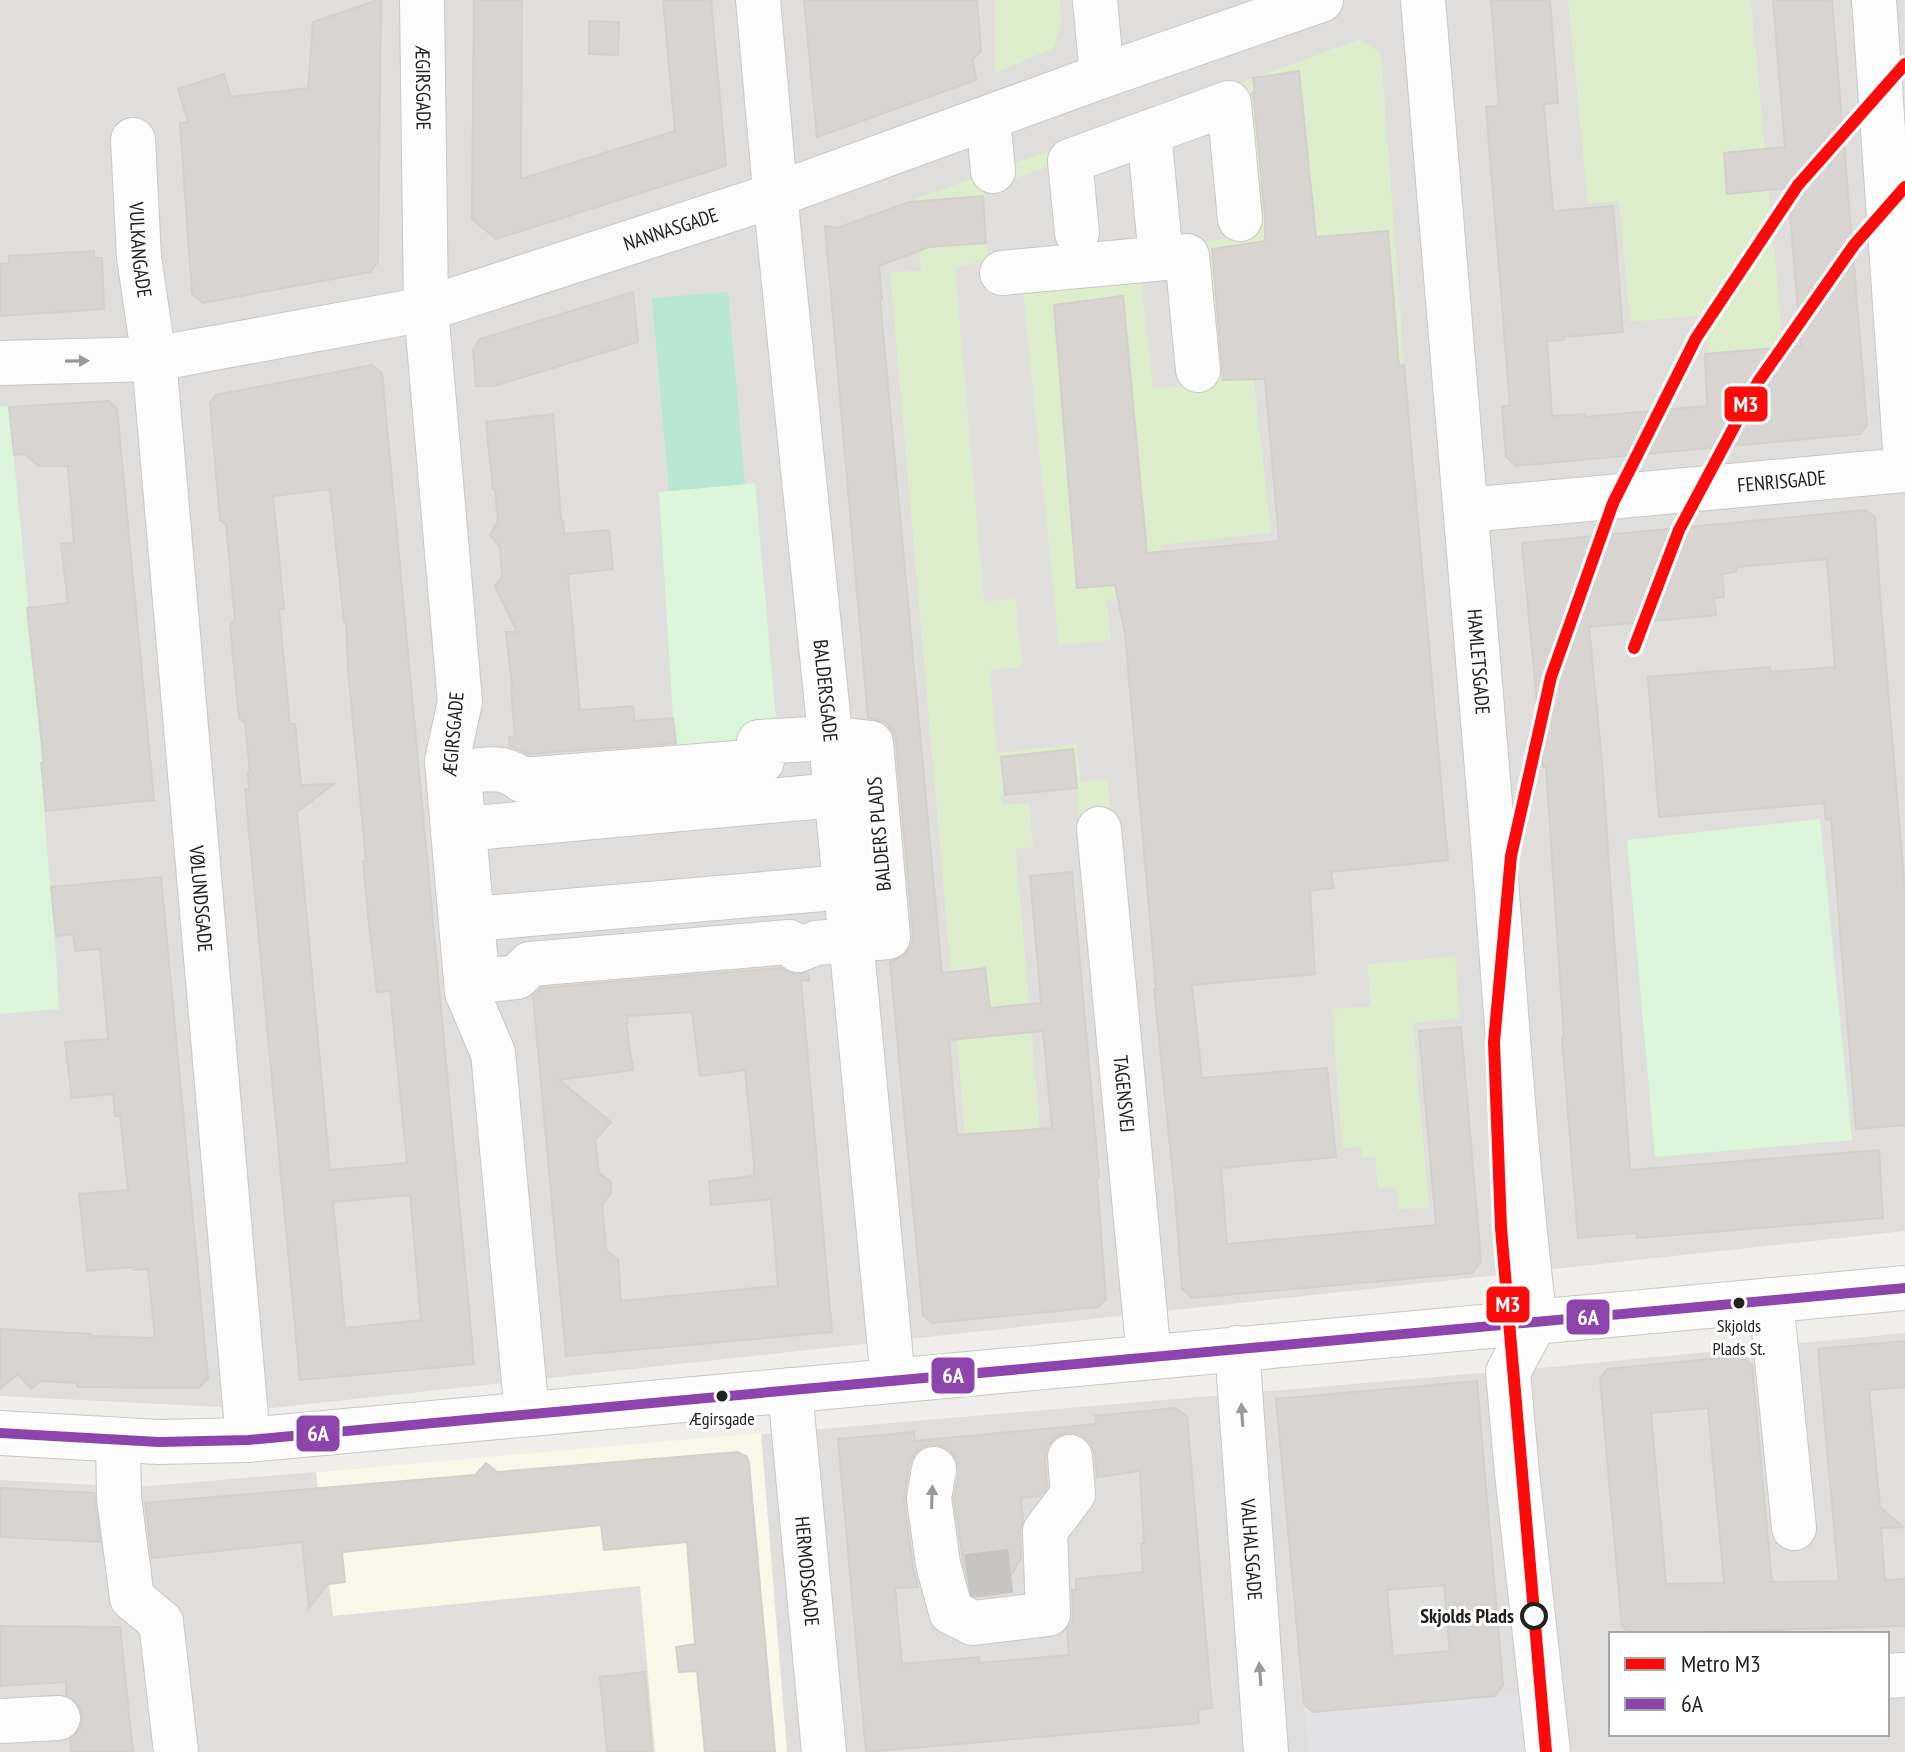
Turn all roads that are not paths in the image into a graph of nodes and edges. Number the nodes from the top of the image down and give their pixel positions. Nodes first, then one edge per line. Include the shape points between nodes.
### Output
1 (422, 0) edge
2 (758, 0) edge
3 (1095, 0) edge
4 (1321, 0) edge
5 (1423, 0) edge
6 (1874, 0) edge
7 (1102, 76) junction
8 (988, 118) junction
9 (1149, 132) junction
10 (133, 140) dead end
11 (993, 171) dead end
12 (775, 195) junction
13 (1240, 219) dead end
14 (1077, 233) dead end
15 (1161, 258) junction
16 (1002, 273) dead end
17 (426, 309) junction
18 (154, 359) junction
19 (0, 363) edge
20 (1198, 370) dead end
21 (1905, 448) edge
22 (1905, 470) edge
23 (1467, 510) junction
24 (829, 738) junction
25 (835, 795) junction
26 (1099, 829) dead end
27 (458, 830) junction
28 (846, 887) junction
29 (466, 920) junction
30 (851, 940) junction
31 (1905, 1288) edge
32 (1771, 1300) junction
33 (1535, 1322) junction
34 (1237, 1348) junction
35 (1149, 1357) junction
36 (893, 1380) junction
37 (790, 1390) junction
38 (527, 1414) junction
39 (0, 1433) edge
40 (118, 1440) junction
41 (248, 1440) junction
42 (1070, 1457) dead end
43 (934, 1469) dead end
44 (1794, 1528) dead end
45 (58, 1718) dead end
46 (0, 1721) edge
47 (176, 1752) edge
48 (824, 1752) edge
49 (1266, 1752) edge
50 (1548, 1752) edge

1 - 17 street, ÆGIRSGADE
2 - 12 street, BALDERSGADE
3 - 7 street
4 - 7 street, NANNASGADE
5 - 23 street, HAMLETSGADE
6 - 21 street
7 - 8 street, NANNASGADE
8 - 11 street
8 - 12 street, NANNASGADE
9 - 13 street via 1229,103
9 - 14 street via 1070,161
9 - 15 street
10 - 18 street, VULKANGADE via 139,257
12 - 17 street, NANNASGADE
12 - 24 street, BALDERSGADE
15 - 16 street
15 - 20 street via 1187,256
17 - 18 street, NANNASGADE
17 - 27 street, ÆGIRSGADE via 460,702 447,761
19 -> 18 street, NANNASGADE
18 - 41 street, VØLUNDSGADE
22 - 23 street, FENRISGADE
23 - 33 street, HAMLETSGADE
24 - 25 street, BALDERSGADE
24 - 27 street, BALDERS PLADS via 759,742 762,761 522,780 499,769 462,772
24 - 30 street, BALDERS PLADS via 871,743 888,937
25 - 27 street, BALDERS PLADS
25 - 28 street, BALDERSGADE
26 - 35 street, TAGENSVEJ
27 - 29 street, BALDERS PLADS
28 - 29 street, BALDERS PLADS
28 - 30 street, BALDERSGADE
29 - 30 street, BALDERS PLADS via 480,981 517,977 530,964 789,942 798,950
29 - 38 street via 467,992 493,1053
30 - 36 street, BALDERSGADE
31 - 32 street
32 - 33 street
32 - 44 street
33 - 34 street
33 - 50 street via 1508,1372
34 - 35 street
49 -> 34 street, VALHALSGADE
35 - 36 street
36 - 37 street
37 - 38 street
37 - 48 street, HERMODSGADE
38 - 41 street
39 - 40 street
40 - 41 street
40 - 47 street via 119,1498 132,1598 161,1622
42 -> 43 street via 1073,1494 1045,1531 1033,1570 1048,1614 973,1623 951,1612 953,1570 929,1498
45 - 46 street

